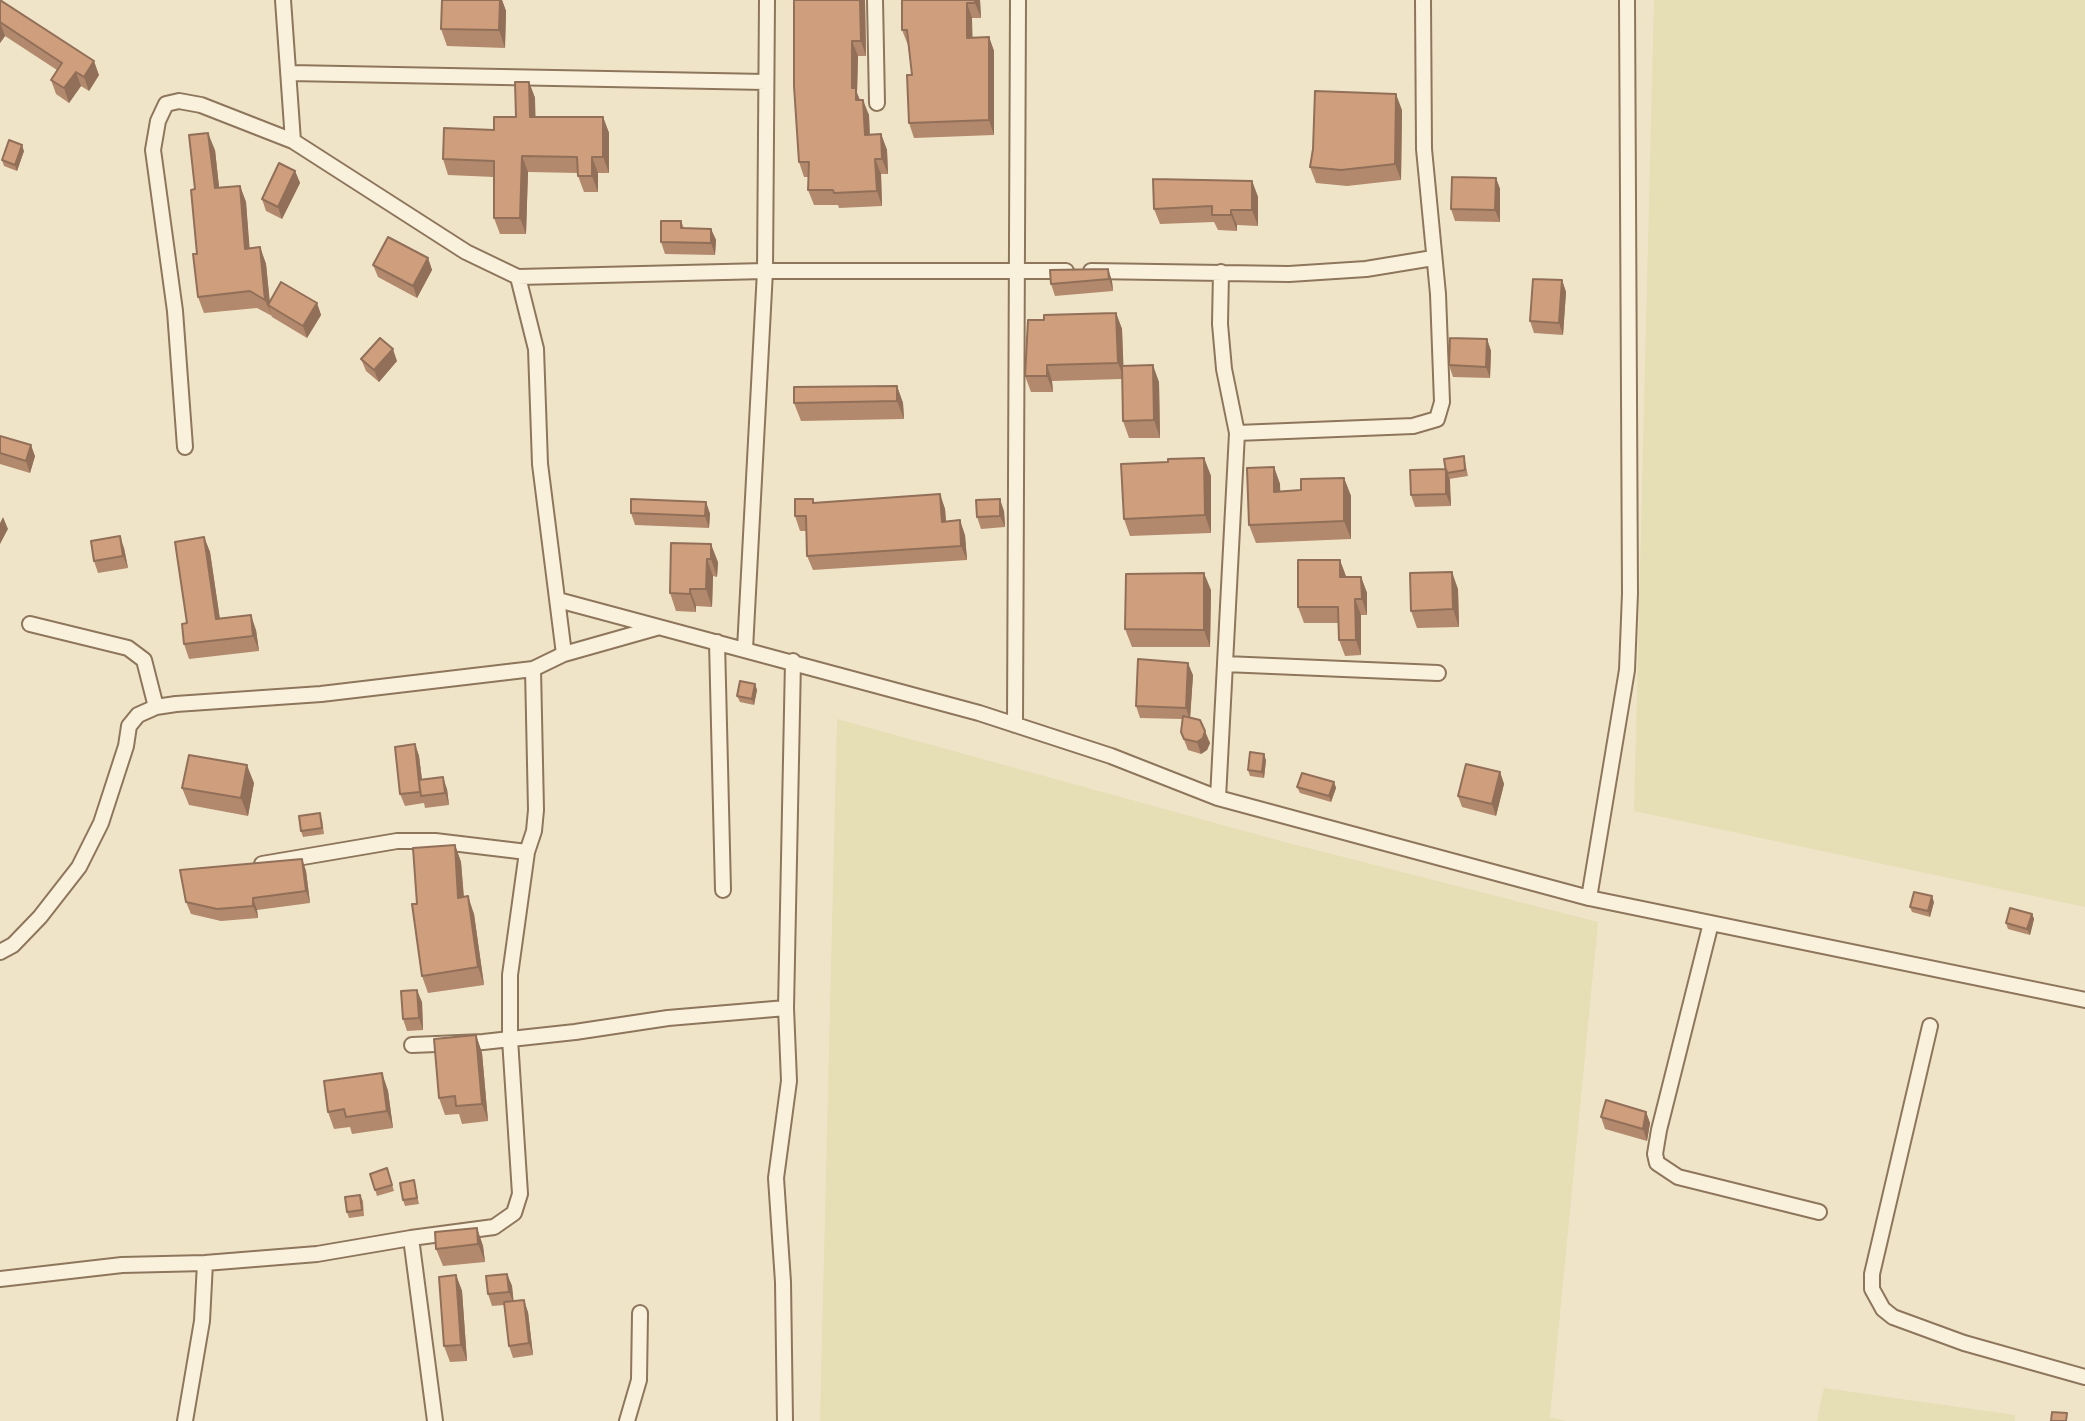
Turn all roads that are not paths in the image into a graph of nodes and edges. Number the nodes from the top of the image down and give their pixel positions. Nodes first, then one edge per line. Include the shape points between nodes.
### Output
1 (283, 0) edge
2 (767, 0) edge
3 (875, 0) edge
4 (1018, 0) edge
5 (1423, 0) edge
6 (1627, 0) edge
7 (290, 73) junction
8 (766, 82) junction
9 (877, 103) dead end
10 (293, 141) junction
11 (1433, 258) junction
12 (765, 271) junction
13 (1017, 271) junction
14 (1221, 272) junction
15 (518, 277) junction
16 (1237, 433) junction
17 (185, 447) dead end
18 (558, 600) junction
19 (30, 624) dead end
20 (656, 628) junction
21 (717, 642) junction
22 (745, 649) junction
23 (564, 654) junction
24 (793, 661) junction
25 (1225, 664) junction
26 (533, 669) junction
27 (1438, 673) dead end
28 (156, 707) junction
29 (1015, 725) junction
30 (1218, 798) junction
31 (527, 852) junction
32 (248, 866) edge
33 (723, 890) dead end
34 (1589, 898) junction
35 (1711, 923) junction
36 (0, 952) edge
37 (2085, 1000) edge
38 (786, 1008) junction
39 (1930, 1026) dead end
40 (510, 1039) junction
41 (412, 1045) dead end
42 (1819, 1212) dead end
43 (411, 1238) junction
44 (205, 1263) junction
45 (0, 1279) edge
46 (640, 1313) dead end
47 (2085, 1377) edge
48 (185, 1421) edge
49 (435, 1421) edge
50 (627, 1421) edge
51 (785, 1421) edge

1 - 7 street
2 - 8 street
3 - 9 street
4 - 13 street
5 - 11 street via 1424,149
6 - 34 street via 1627,670
7 - 8 street
7 - 10 street
8 - 12 street
10 - 15 street via 466,252
10 - 17 street via 179,101 166,104 158,121 153,150 175,311
11 - 14 street via 1366,269
11 - 16 street via 1442,402 1437,419 1413,426
12 - 13 street
12 - 15 street
12 - 22 street
13 - 14 street
13 - 29 street
14 - 16 street via 1224,369
15 - 18 street via 536,349 540,464
16 - 25 street
18 - 20 street
18 - 23 street
19 - 28 street via 128,648 144,660
20 - 21 street
20 - 23 street
21 - 22 street
21 - 33 street
22 - 24 street
23 - 26 street
24 - 29 street
24 - 38 street
25 - 27 street
25 - 30 street
26 - 28 street
26 - 31 street via 536,810
28 - 36 street via 129,726 101,823 79,867 40,917
29 - 30 street
30 - 34 street
31 - 32 street via 397,841
31 - 40 street via 510,975
34 - 35 street
35 - 37 street
35 - 42 street via 1659,1130 1657,1163 1678,1177
38 - 40 street
38 - 51 street via 789,1081 776,1178
39 - 47 street via 1872,1289 1893,1317
40 - 41 street
40 - 43 street via 520,1194 514,1213 494,1227
43 - 44 street via 317,1254
43 - 49 street
44 - 45 street via 122,1265
44 - 48 street via 202,1321
46 - 50 street via 639,1380

